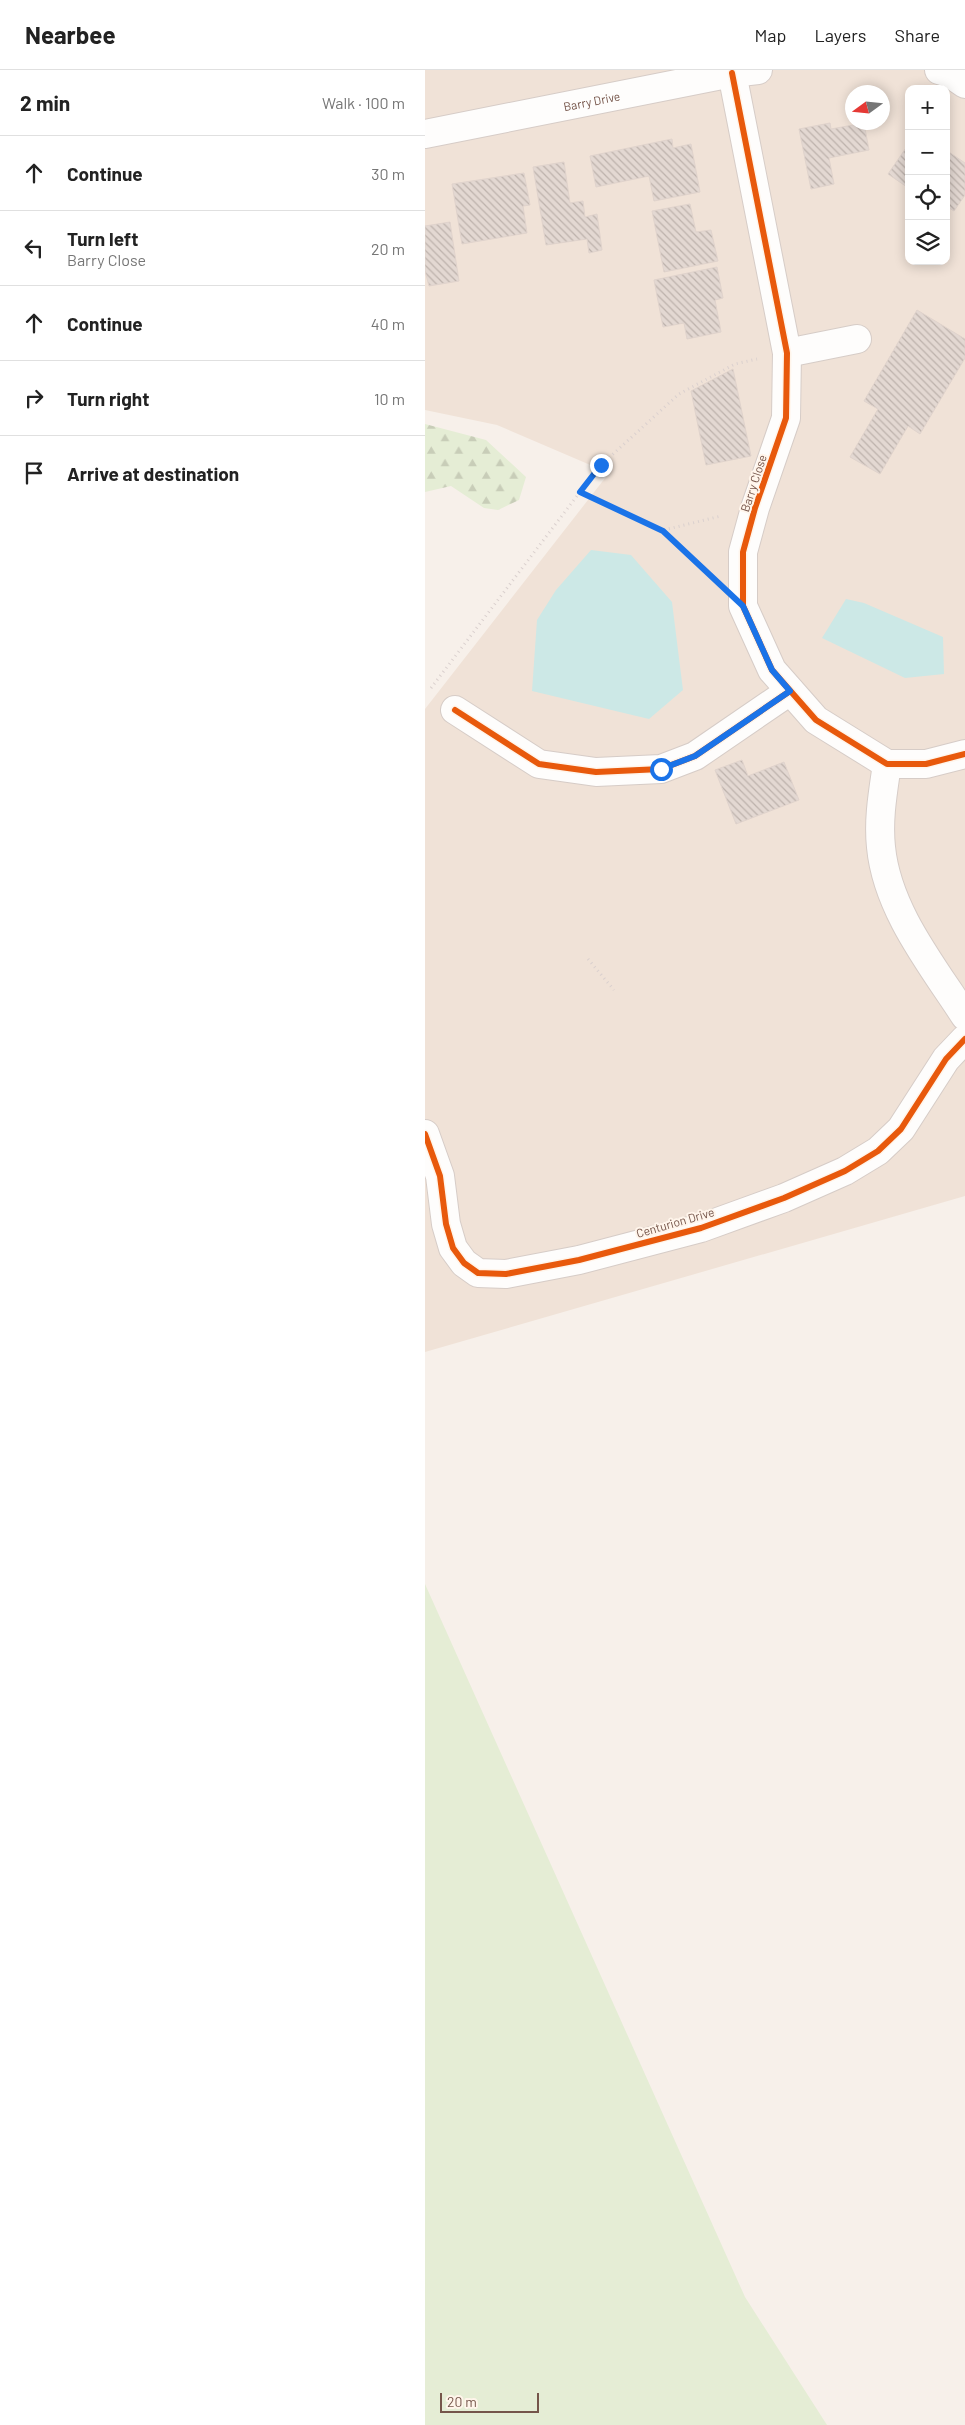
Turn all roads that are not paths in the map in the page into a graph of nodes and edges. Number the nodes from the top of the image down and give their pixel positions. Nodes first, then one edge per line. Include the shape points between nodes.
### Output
1 (939, 70) edge
2 (745, 72) edge
3 (965, 84) edge
4 (425, 134) edge
5 (857, 339) dead end
6 (787, 353) junction
7 (790, 691) junction
8 (455, 710) dead end
9 (965, 754) edge
10 (887, 764) junction
11 (965, 1016) edge
12 (965, 1039) edge
13 (425, 1134) edge

1 - 3 street
2 - 4 street, Barry Drive
2 - 6 street, Barry Close
5 - 6 street
6 - 7 street, Barry Close via 787,418 743,552 743,606 772,670
7 - 8 street via 695,756 661,769 596,772 539,764
7 - 10 street, Barry Close via 816,720
9 - 10 street via 926,764
10 - 11 street via 880,817 887,883 903,917
12 - 13 street, Centurion Drive via 946,1059 901,1129 878,1151 845,1172 701,1228 579,1260 507,1274 478,1273 463,1263 453,1248 446,1224 440,1176

